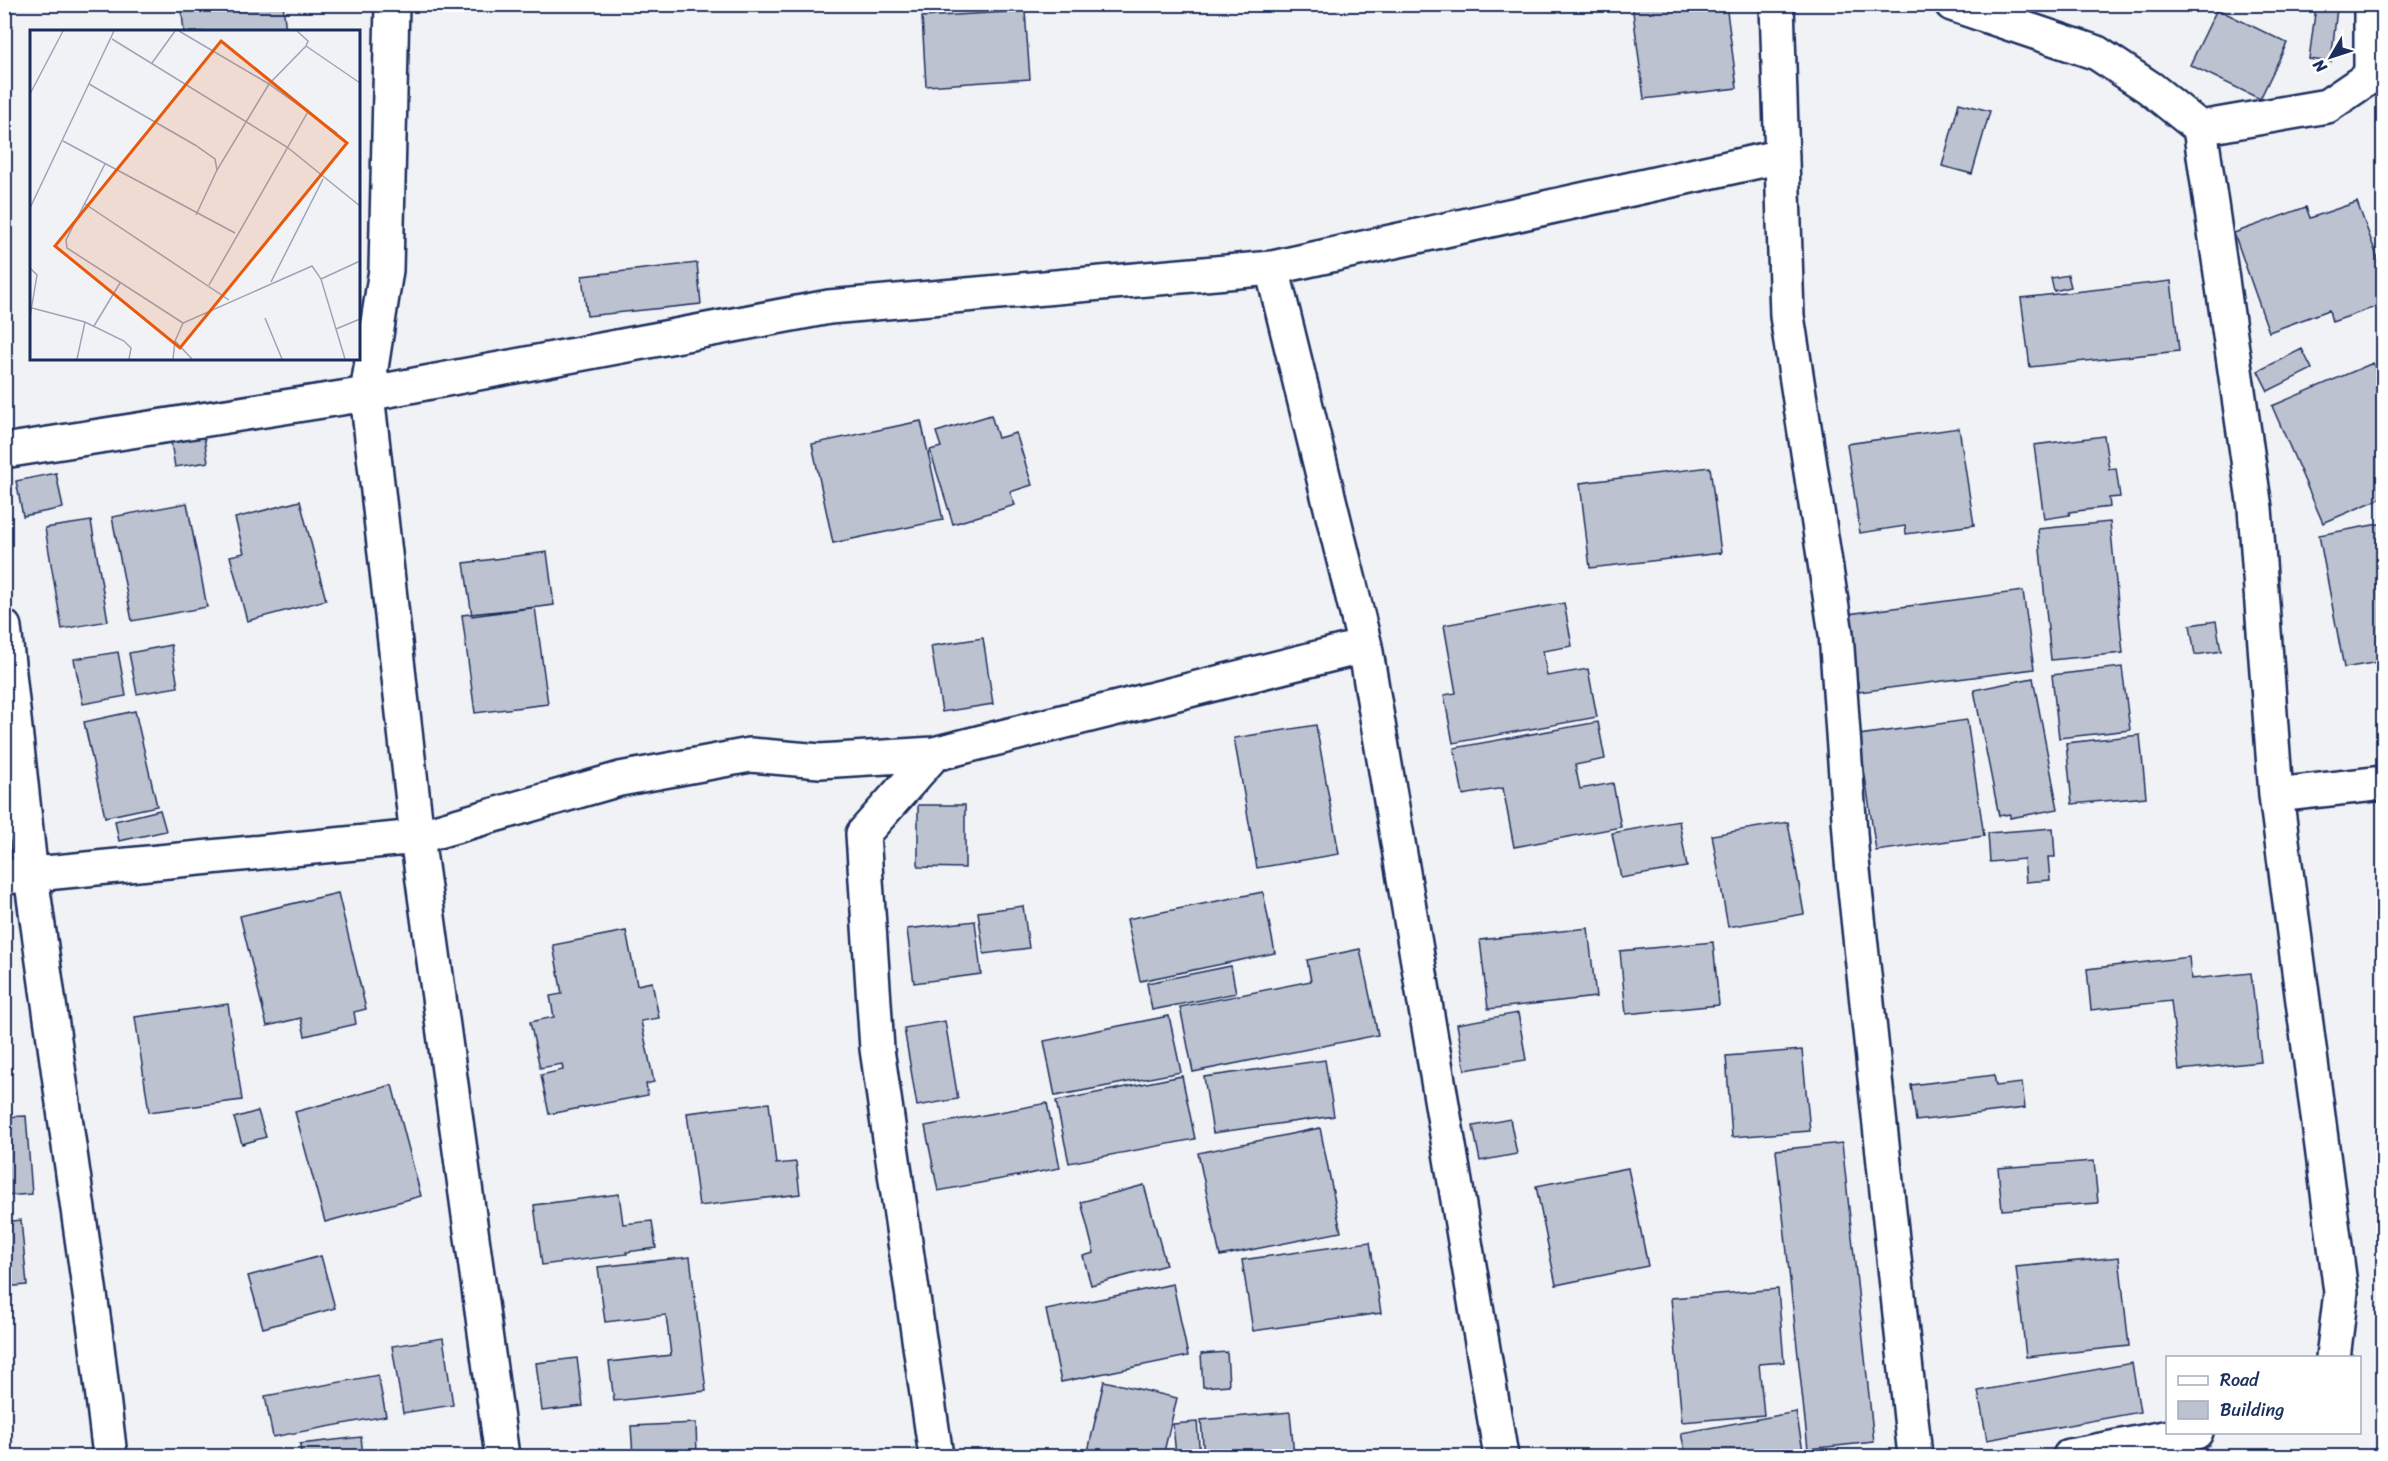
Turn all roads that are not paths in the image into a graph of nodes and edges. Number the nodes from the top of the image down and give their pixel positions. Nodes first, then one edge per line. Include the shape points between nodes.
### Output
1 (392, 4) edge
2 (1778, 4) edge
3 (1952, 4) edge
4 (2371, 4) edge
5 (2377, 72) edge
6 (2200, 128) junction
7 (1782, 156) junction
8 (1272, 268) junction
9 (367, 394) junction
10 (4, 452) edge
11 (4, 627) edge
12 (1365, 646) junction
13 (934, 754) junction
14 (2384, 783) edge
15 (2276, 795) junction
16 (417, 837) junction
17 (18, 877) edge
18 (2332, 1356) edge
19 (2186, 1434) edge
20 (110, 1456) edge
21 (502, 1456) edge
22 (936, 1456) edge
23 (1501, 1456) edge
24 (1915, 1456) edge
25 (2070, 1456) edge

1 - 9 street via 386,270
2 - 7 street
3 - 6 street via 2097,53
4 - 5 street
5 - 6 street via 2327,106
6 - 15 street via 2255,508
7 - 8 street
7 - 24 street via 1787,316 1836,634 1852,861
8 - 9 street via 829,308
8 - 12 street
9 - 10 street
9 - 16 street
11 - 17 street
12 - 13 street
12 - 23 street
13 - 16 street via 820,761 750,755 620,779
13 - 22 street via 863,834 877,1049
14 - 15 street
15 - 18 street via 2341,1292
16 - 17 street
16 - 21 street
17 - 20 street via 95,1330
19 - 25 street

